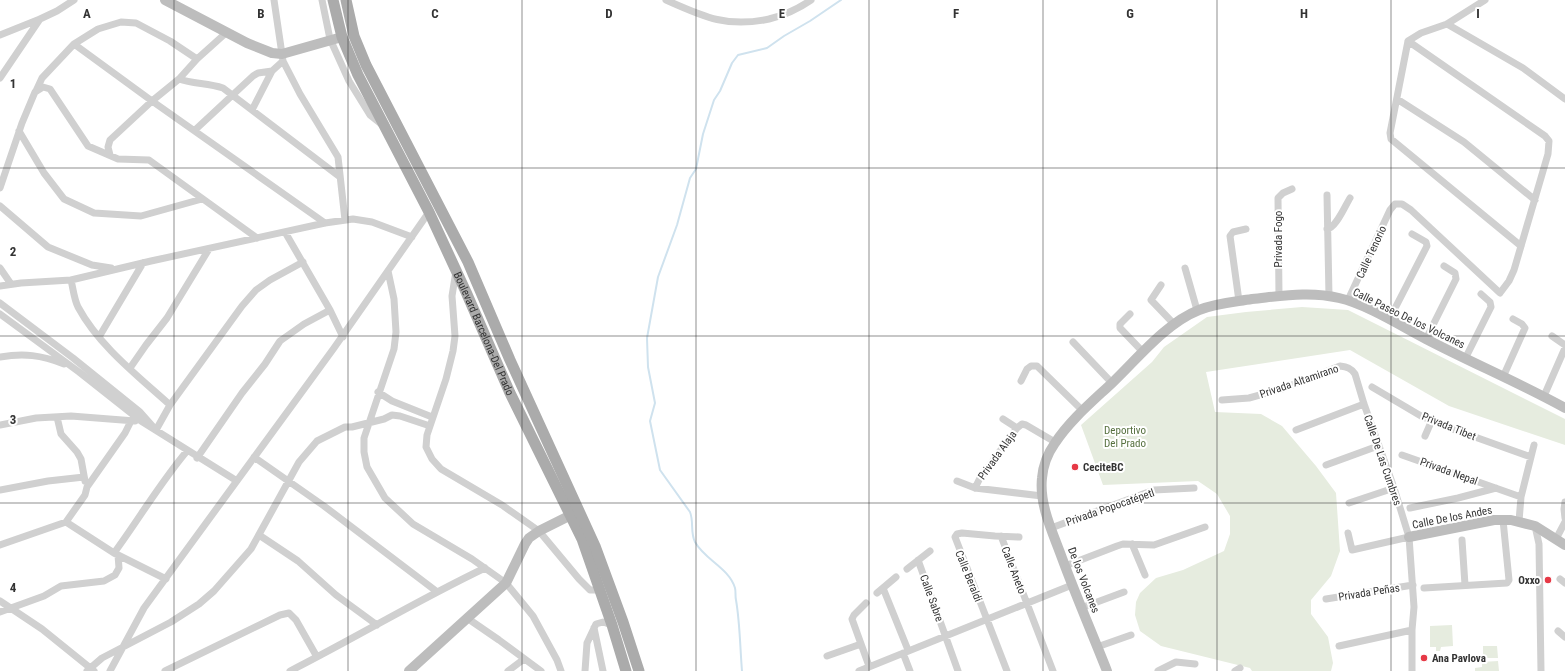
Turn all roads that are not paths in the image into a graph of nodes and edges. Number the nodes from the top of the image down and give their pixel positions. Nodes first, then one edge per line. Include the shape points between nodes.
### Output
1 (74, 0) edge
2 (165, 0) edge
3 (274, 0) edge
4 (322, 0) edge
5 (333, 0) edge
6 (346, 0) edge
7 (666, 0) edge
8 (811, 0) edge
9 (1485, 0) edge
10 (40, 19) junction
11 (1447, 24) junction
12 (227, 32) junction
13 (0, 35) edge
14 (342, 37) junction
15 (330, 39) junction
16 (1408, 41) junction
17 (74, 44) junction
18 (283, 58) junction
19 (197, 59) junction
20 (272, 70) junction
21 (0, 78) edge
22 (179, 79) junction
23 (35, 92) junction
24 (232, 95) junction
25 (1565, 98) edge
26 (1397, 99) junction
27 (152, 101) junction
28 (252, 110) junction
29 (382, 125) junction
30 (194, 130) junction
31 (19, 131) junction
32 (110, 155) junction
33 (340, 177) junction
34 (0, 188) edge
35 (1292, 189) dead end
36 (1327, 195) dead end
37 (1350, 198) dead end
38 (202, 199) junction
39 (1535, 200) junction
40 (0, 206) edge
41 (429, 212) junction
42 (345, 220) junction
43 (325, 223) junction
44 (1246, 229) dead end
45 (1327, 229) junction
46 (286, 232) junction
47 (1412, 234) dead end
48 (412, 237) junction
49 (257, 238) junction
50 (1521, 246) junction
51 (209, 249) junction
52 (303, 262) junction
53 (143, 263) junction
54 (1444, 266) dead end
55 (0, 268) edge
56 (1185, 268) dead end
57 (115, 269) junction
58 (456, 269) junction
59 (388, 271) junction
60 (71, 280) junction
61 (11, 284) junction
62 (0, 286) edge
63 (1161, 286) dead end
64 (466, 292) junction
65 (1481, 294) dead end
66 (452, 296) junction
67 (1279, 296) junction
68 (1329, 296) junction
69 (1348, 300) junction
70 (1239, 301) junction
71 (0, 303) edge
72 (330, 310) junction
73 (1197, 310) junction
74 (0, 314) edge
75 (1130, 314) dead end
76 (1513, 319) dead end
77 (1389, 320) junction
78 (1174, 324) junction
79 (1552, 336) dead end
80 (99, 337) junction
81 (343, 337) junction
82 (1426, 340) junction
83 (1072, 342) dead end
84 (1565, 346) edge
85 (1143, 352) junction
86 (0, 357) edge
87 (1465, 359) junction
88 (73, 368) junction
89 (130, 368) junction
90 (1352, 369) joint
91 (1503, 377) junction
92 (1021, 381) dead end
93 (1112, 383) junction
94 (1372, 387) dead end
95 (378, 392) junction
96 (1544, 396) junction
97 (1222, 400) dead end
98 (1364, 404) junction
99 (170, 405) junction
100 (1565, 408) edge
101 (1083, 411) junction
102 (57, 417) junction
103 (432, 417) junction
104 (1003, 419) dead end
105 (131, 420) junction
106 (1432, 420) junction
107 (141, 421) junction
108 (368, 423) junction
109 (0, 425) edge
110 (430, 426) junction
111 (1019, 426) junction
112 (156, 430) junction
113 (1296, 430) dead end
114 (1425, 436) dead end
115 (1055, 442) junction
116 (1534, 445) dead end
117 (1378, 446) junction
118 (187, 451) junction
119 (1402, 455) dead end
120 (254, 457) junction
121 (1531, 457) junction
122 (197, 458) junction
123 (1326, 465) dead end
124 (84, 477) junction
125 (237, 481) junction
126 (957, 481) dead end
127 (289, 482) junction
128 (87, 488) junction
129 (975, 488) junction
130 (1194, 488) dead end
131 (1394, 488) junction
132 (1496, 488) junction
133 (0, 490) edge
134 (1042, 496) junction
135 (1522, 497) junction
136 (1565, 502) edge
137 (1350, 503) dead end
138 (1410, 508) dead end
139 (574, 513) junction
140 (1565, 518) edge
141 (1503, 520) junction
142 (1519, 521) junction
143 (66, 522) junction
144 (1565, 522) edge
145 (1535, 526) junction
146 (1205, 527) dead end
147 (1051, 528) junction
148 (539, 530) junction
149 (1348, 533) dead end
150 (260, 535) junction
151 (1001, 536) junction
152 (1019, 537) dead end
153 (1409, 537) junction
154 (1556, 538) junction
155 (1462, 540) dead end
156 (1132, 544) junction
157 (0, 545) edge
158 (1565, 545) edge
159 (930, 551) dead end
160 (116, 554) junction
161 (918, 560) junction
162 (1065, 566) junction
163 (484, 568) junction
164 (906, 569) dead end
165 (1145, 576) dead end
166 (896, 577) dead end
167 (166, 579) junction
168 (506, 583) junction
169 (1072, 585) junction
170 (1413, 585) junction
171 (1465, 585) junction
172 (883, 588) junction
173 (1424, 588) dead end
174 (600, 590) junction
175 (436, 591) junction
176 (1124, 592) dead end
177 (877, 593) dead end
178 (1326, 599) dead end
179 (0, 601) edge
180 (866, 603) dead end
181 (1027, 603) junction
182 (10, 608) junction
183 (1082, 608) junction
184 (0, 612) edge
185 (467, 618) junction
186 (986, 619) junction
187 (612, 625) junction
188 (377, 626) junction
189 (594, 628) junction
190 (1412, 630) junction
191 (1558, 631) dead end
192 (1131, 635) dead end
193 (945, 636) junction
194 (1565, 637) edge
195 (861, 644) junction
196 (124, 646) junction
197 (1339, 646) dead end
198 (1097, 648) junction
199 (905, 651) junction
200 (827, 656) dead end
201 (317, 657) junction
202 (524, 659) junction
203 (1195, 664) dead end
204 (864, 669) edge
205 (91, 670) edge
206 (110, 671) edge
207 (165, 671) edge
208 (290, 671) edge
209 (409, 671) edge
210 (508, 671) edge
211 (541, 671) edge
212 (561, 671) edge
213 (585, 671) edge
214 (603, 671) edge
215 (626, 671) edge
216 (639, 671) edge
217 (910, 671) edge
218 (958, 671) edge
219 (1007, 671) edge
220 (1054, 671) edge
221 (1107, 671) edge
222 (1158, 671) edge
223 (1412, 671) edge
224 (1541, 671) edge

1 - 10 street
2 - 12 street
3 - 18 street
4 - 15 street
5 - 14 main road, Boulevard Barcelona-Del Prado
6 - 139 main road, Boulevard Barcelona-Del Prado via 354,36 366,65 468,262
7 - 8 street via 697,14 738,23 777,17 800,8
9 - 11 street
10 - 13 street
10 - 21 street
11 - 16 street via 1421,33
11 - 25 street via 1523,68
12 - 18 street
12 - 19 street
14 - 15 street
14 - 29 main road, Boulevard Barcelona-Del Prado
15 - 18 street
15 - 29 street via 360,101 370,115
16 - 26 street
16 - 39 street via 1545,136 1549,145 1548,154
17 - 19 street via 98,29 121,22 136,23
17 - 23 street via 42,78
17 - 27 street
18 - 20 street
18 - 33 street via 300,94 338,157
19 - 22 street
20 - 24 street via 253,76
20 - 28 street
22 - 24 street via 213,84
22 - 27 street
23 - 31 street
23 - 32 street via 44,87 50,89 88,146
24 - 28 street
24 - 30 street
26 - 39 street via 1464,142
26 - 50 street via 1391,139
27 - 30 street
27 - 32 street via 110,140
28 - 33 street
29 - 41 main road, Boulevard Barcelona-Del Prado
30 - 43 street
31 - 34 street
31 - 38 street via 44,173 64,198 94,214 141,216
32 - 38 street via 118,159 149,160
33 - 42 street
35 - 67 street, Privada Fogo via 1278,198
36 - 45 street
37 - 45 street via 1334,226
38 - 49 street
39 - 50 street
40 - 57 street via 48,247 92,265
41 - 48 street
41 - 58 main road, Boulevard Barcelona-Del Prado
42 - 43 street
42 - 48 street via 372,222
43 - 46 street
44 - 70 street via 1233,232 1230,236
45 - 68 street
46 - 49 street
46 - 52 street
47 - 77 street via 1426,242 1427,246
48 - 59 street
49 - 51 street
50 - 69 street, Calle Tenorio via 1514,270 1500,293 1411,210 1402,204 1395,204
51 - 53 street
51 - 89 street via 167,318
52 - 72 street
52 - 99 street via 256,290
53 - 57 street
53 - 80 street
54 - 82 street via 1455,273 1456,279
55 - 61 street
56 - 73 street
57 - 60 street
58 - 64 main road, Boulevard Barcelona-Del Prado
58 - 66 street
59 - 81 street
59 - 95 street via 394,299 396,332 394,349
60 - 61 street
60 - 80 street via 78,306
61 - 62 street
63 - 78 street via 1151,300
64 - 66 street
64 - 139 main road, Boulevard Barcelona-Del Prado via 510,393
65 - 87 street via 1490,302 1491,307
66 - 103 street via 455,336 453,351
67 - 68 street, Calle Paseo De los Volcanes
67 - 70 street, Calle Paseo De los Volcanes
68 - 69 street, Calle Paseo De los Volcanes
69 - 77 street, Calle Paseo De los Volcanes
70 - 73 street, Calle Paseo De los Volcanes
71 - 112 street via 134,407
72 - 81 street
72 - 122 street via 304,324 280,342
73 - 78 street, Calle Paseo De los Volcanes
74 - 88 street
75 - 85 street via 1121,322 1120,328
76 - 91 street via 1525,328
77 - 82 street, Calle Paseo De los Volcanes
78 - 85 street, Calle Paseo De los Volcanes
79 - 84 street
80 - 89 street
81 - 120 street
82 - 87 street, Calle Paseo De los Volcanes
83 - 93 street
84 - 96 street
85 - 93 street, Calle Paseo De los Volcanes
86 - 88 street via 25,354 45,357
87 - 91 street, Calle Paseo De los Volcanes
88 - 107 street
89 - 99 street
90 - 97 street, Privada Altamirano via 1340,366 1276,391 1248,398
90 - 98 street, Calle De Las Cumbres
91 - 96 street, Calle Paseo De los Volcanes
92 - 101 street via 1027,369 1037,366
93 - 101 street, Calle Paseo De los Volcanes
94 - 106 street, Privada Tibet
95 - 103 street via 392,401
95 - 108 street
96 - 100 street, Calle Paseo De los Volcanes
98 - 113 street
98 - 117 street, Calle De Las Cumbres
99 - 112 street
101 - 115 street, Calle Paseo De los Volcanes
102 - 105 street
102 - 109 street
102 - 124 street via 61,434 81,459
103 - 110 street
104 - 111 street
105 - 107 street
105 - 128 street via 125,433
106 - 114 street
106 - 121 street, Privada Tibet
107 - 112 street
108 - 110 street via 392,415
108 - 127 street via 346,427 317,441 299,462
108 - 163 street via 364,438 367,467 385,498 413,524
110 - 148 street via 426,448 441,468
111 - 115 street via 1026,425
111 - 129 street, Privada Alaja
112 - 118 street
115 - 134 street, Calle Paseo De los Volcanes via 1045,463
116 - 121 street
117 - 123 street
117 - 131 street, Calle De Las Cumbres
118 - 122 street
118 - 160 street via 164,479
119 - 132 street, Privada Nepal
120 - 125 street
120 - 127 street
121 - 135 street
122 - 125 street
124 - 128 street
124 - 133 street
125 - 167 street
126 - 129 street
127 - 150 street
127 - 175 street
128 - 143 street
129 - 134 street
130 - 147 street, Privada Popocatépetl via 1154,490
131 - 137 street
131 - 153 street, Calle De Las Cumbres
132 - 135 street, Privada Nepal
132 - 138 street, Privada Nepal
134 - 147 street, De los Volcanes
135 - 142 street
136 - 140 street
139 - 148 street
139 - 174 main road, Boulevard Barcelona-Del Prado
139 - 216 main road, Boulevard Barcelona-Del Prado via 608,578
141 - 142 street, Calle De los Andes
141 - 153 street, Calle De los Andes
141 - 171 street via 1509,581
142 - 145 street, Calle De los Andes
143 - 157 street
143 - 160 street
144 - 154 street
145 - 154 street, Calle De los Andes
145 - 224 street via 1539,544
146 - 156 street via 1154,546
147 - 162 street, De los Volcanes
148 - 168 street via 525,544
148 - 174 street via 590,590
149 - 153 street via 1352,550
150 - 188 street via 298,561 336,595
150 - 196 street via 230,574 199,604 171,622
151 - 152 street
151 - 181 street, Calle Aneto
151 - 186 street, Calle Beraldi via 962,533 955,537
153 - 170 street, Calle De Las Cumbres
154 - 158 street, Calle De los Andes
155 - 171 street
156 - 162 street via 1117,546
156 - 165 street
159 - 161 street
160 - 167 street
160 - 182 street via 119,568 115,575 104,581 61,586 44,596
161 - 164 street
161 - 193 street, Calle Sabre
162 - 169 street, De los Volcanes
163 - 168 street
163 - 175 street
166 - 172 street
167 - 196 street via 144,608
168 - 185 street
168 - 212 street via 533,616
169 - 181 street
169 - 183 street, De los Volcanes
170 - 178 street, Privada Peñas
170 - 190 street, Calle De Las Cumbres
171 - 173 street
172 - 177 street
172 - 199 street
174 - 187 main road, Boulevard Barcelona-Del Prado
175 - 188 street
176 - 183 street
179 - 182 street
180 - 195 street via 852,619
181 - 186 street
181 - 220 street, Calle Aneto
182 - 184 street
182 - 205 street via 42,629
183 - 198 street, De los Volcanes
185 - 202 street
185 - 209 street
186 - 193 street
186 - 219 street, Calle Beraldi
187 - 189 street via 599,622
187 - 215 main road, Boulevard Barcelona-Del Prado
188 - 201 street
189 - 213 street via 587,643
189 - 214 street
190 - 197 street
190 - 223 street, Calle De Las Cumbres
191 - 194 street
192 - 198 street
193 - 199 street
193 - 218 street, Calle Sabre
195 - 200 street
195 - 204 street
196 - 205 street via 102,658
196 - 206 street
198 - 221 street, De los Volcanes
199 - 204 street
199 - 217 street
201 - 207 street via 296,620 289,613 280,615
201 - 208 street
202 - 210 street
202 - 211 street
203 - 222 street via 1176,662

